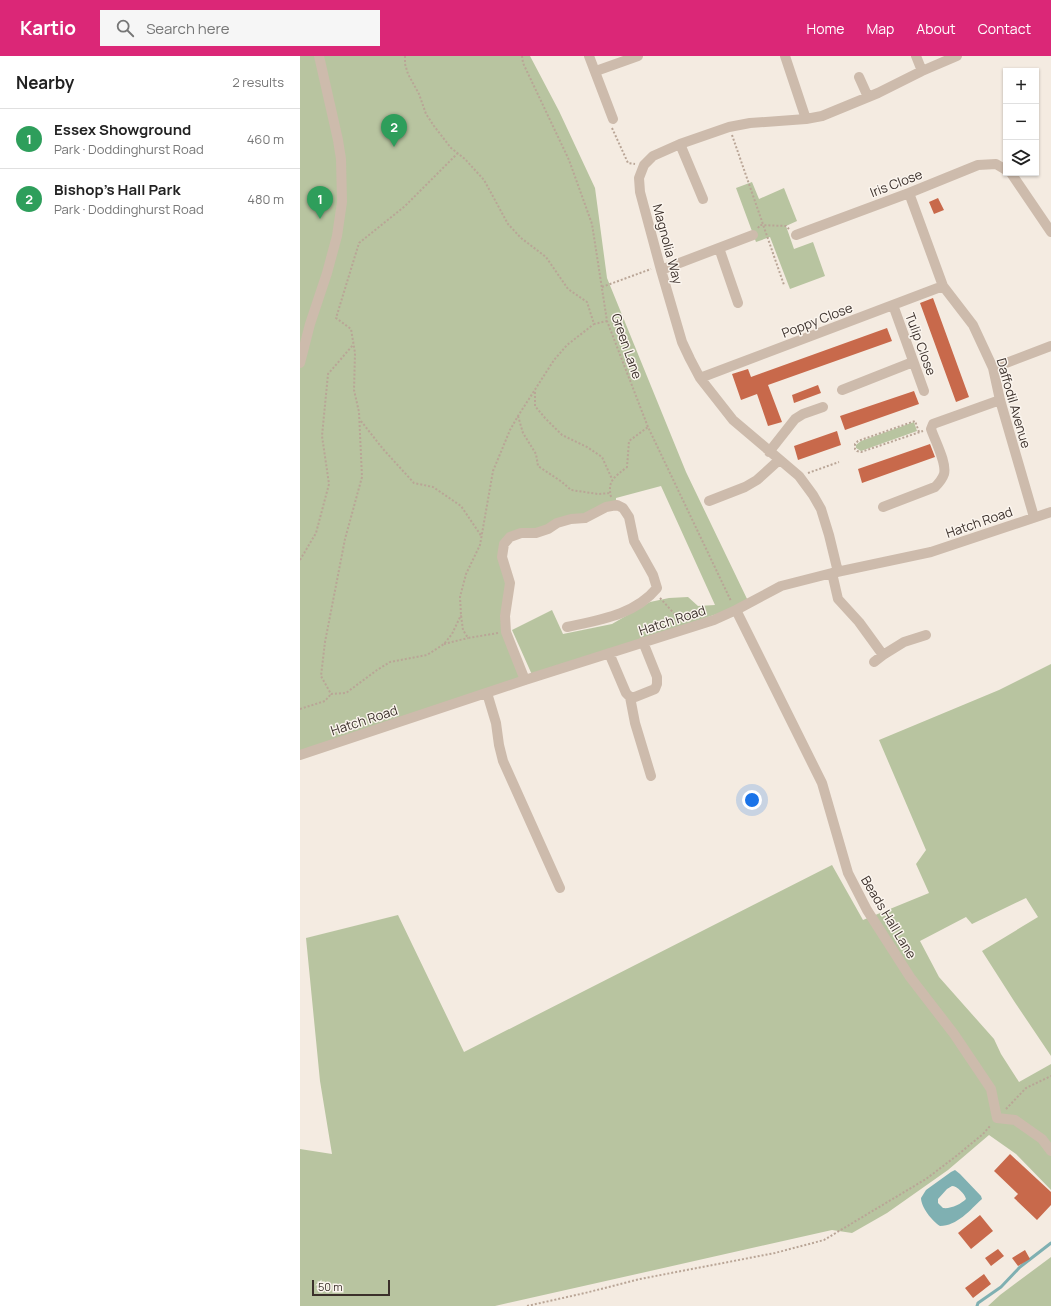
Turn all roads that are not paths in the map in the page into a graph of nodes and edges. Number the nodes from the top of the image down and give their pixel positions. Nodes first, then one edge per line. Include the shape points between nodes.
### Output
1 (319, 56) edge
2 (589, 56) edge
3 (638, 56) edge
4 (785, 56) edge
5 (916, 56) edge
6 (957, 56) edge
7 (596, 71) junction
8 (922, 71) junction
9 (859, 77) dead end
10 (868, 97) junction
11 (613, 119) road end
12 (806, 119) junction
13 (680, 144) junction
14 (1003, 168) edge
15 (1013, 176) edge
16 (909, 193) junction
17 (703, 199) dead end
18 (1051, 232) edge
19 (753, 235) road end
20 (796, 235) road end
21 (719, 248) junction
22 (660, 268) junction
23 (943, 286) junction
24 (738, 303) dead end
25 (893, 305) junction
26 (1051, 346) edge
27 (913, 362) junction
28 (300, 363) edge
29 (992, 368) junction
30 (700, 378) junction
31 (842, 390) dead end
32 (924, 391) dead end
33 (1000, 400) junction
34 (823, 407) dead end
35 (769, 452) junction
36 (779, 460) junction
37 (708, 501) dead end
38 (883, 507) dead end
39 (1051, 512) edge
40 (1034, 516) junction
41 (835, 572) junction
42 (736, 610) junction
43 (568, 627) dead end
44 (926, 635) dead end
45 (644, 642) junction
46 (609, 653) junction
47 (883, 655) junction
48 (874, 662) dead end
49 (525, 680) junction
50 (487, 693) junction
51 (630, 697) junction
52 (300, 755) edge
53 (651, 776) dead end
54 (560, 888) dead end
55 (1051, 1151) edge

1 - 28 street via 341,159 342,202 337,236
2 - 7 street
3 - 7 street
4 - 12 street
5 - 8 street
6 - 8 street
7 - 11 street
8 - 10 street
9 - 10 street
10 - 12 street via 822,116
12 - 13 street via 729,126
13 - 17 street
13 - 22 street, Magnolia Way via 653,156 644,165 639,178 640,192
14 - 16 street, Iris Close via 996,164 978,165
15 - 18 street
16 - 20 street, Iris Close
16 - 23 street, Daffodil Avenue
19 - 21 street
21 - 22 street
21 - 24 street
22 - 30 street, Magnolia Way via 682,342
23 - 25 street, Poppy Close
23 - 29 street, Daffodil Avenue via 973,326
25 - 27 street, Tulip Close
25 - 30 street, Poppy Close
26 - 29 street
27 - 31 street via 856,379
27 - 32 street, Tulip Close
29 - 33 street, Daffodil Avenue
30 - 35 street, Magnolia Way via 733,420
33 - 38 street via 933,424 932,429 944,465 941,481 935,487
33 - 40 street, Daffodil Avenue
34 - 35 street via 795,419
35 - 36 street, Magnolia Way
36 - 37 street via 745,487
36 - 41 street, Magnolia Way via 799,476 821,509 829,534
39 - 40 street, Hatch Road
40 - 41 street, Hatch Road via 931,552
41 - 42 street, Hatch Road via 781,586
41 - 47 street, Magnolia Way via 838,599
42 - 45 street, Hatch Road via 714,620
42 - 55 street, Beads Hall Lane via 822,782 848,873 866,910 990,1089 997,1118 1014,1120 1042,1139
43 - 49 street via 628,611 657,588 653,575 634,541 629,517 623,508 617,505 606,507 585,518 557,524 548,530 521,533 510,537 504,544 502,557 510,583 505,616 506,632
44 - 47 street via 904,642
45 - 46 street, Hatch Road
45 - 51 street via 657,677 657,684 654,689
46 - 49 street, Hatch Road
46 - 51 street via 623,687
47 - 48 street
49 - 50 street, Hatch Road
50 - 52 street, Hatch Road
50 - 54 street via 503,761
51 - 53 street

